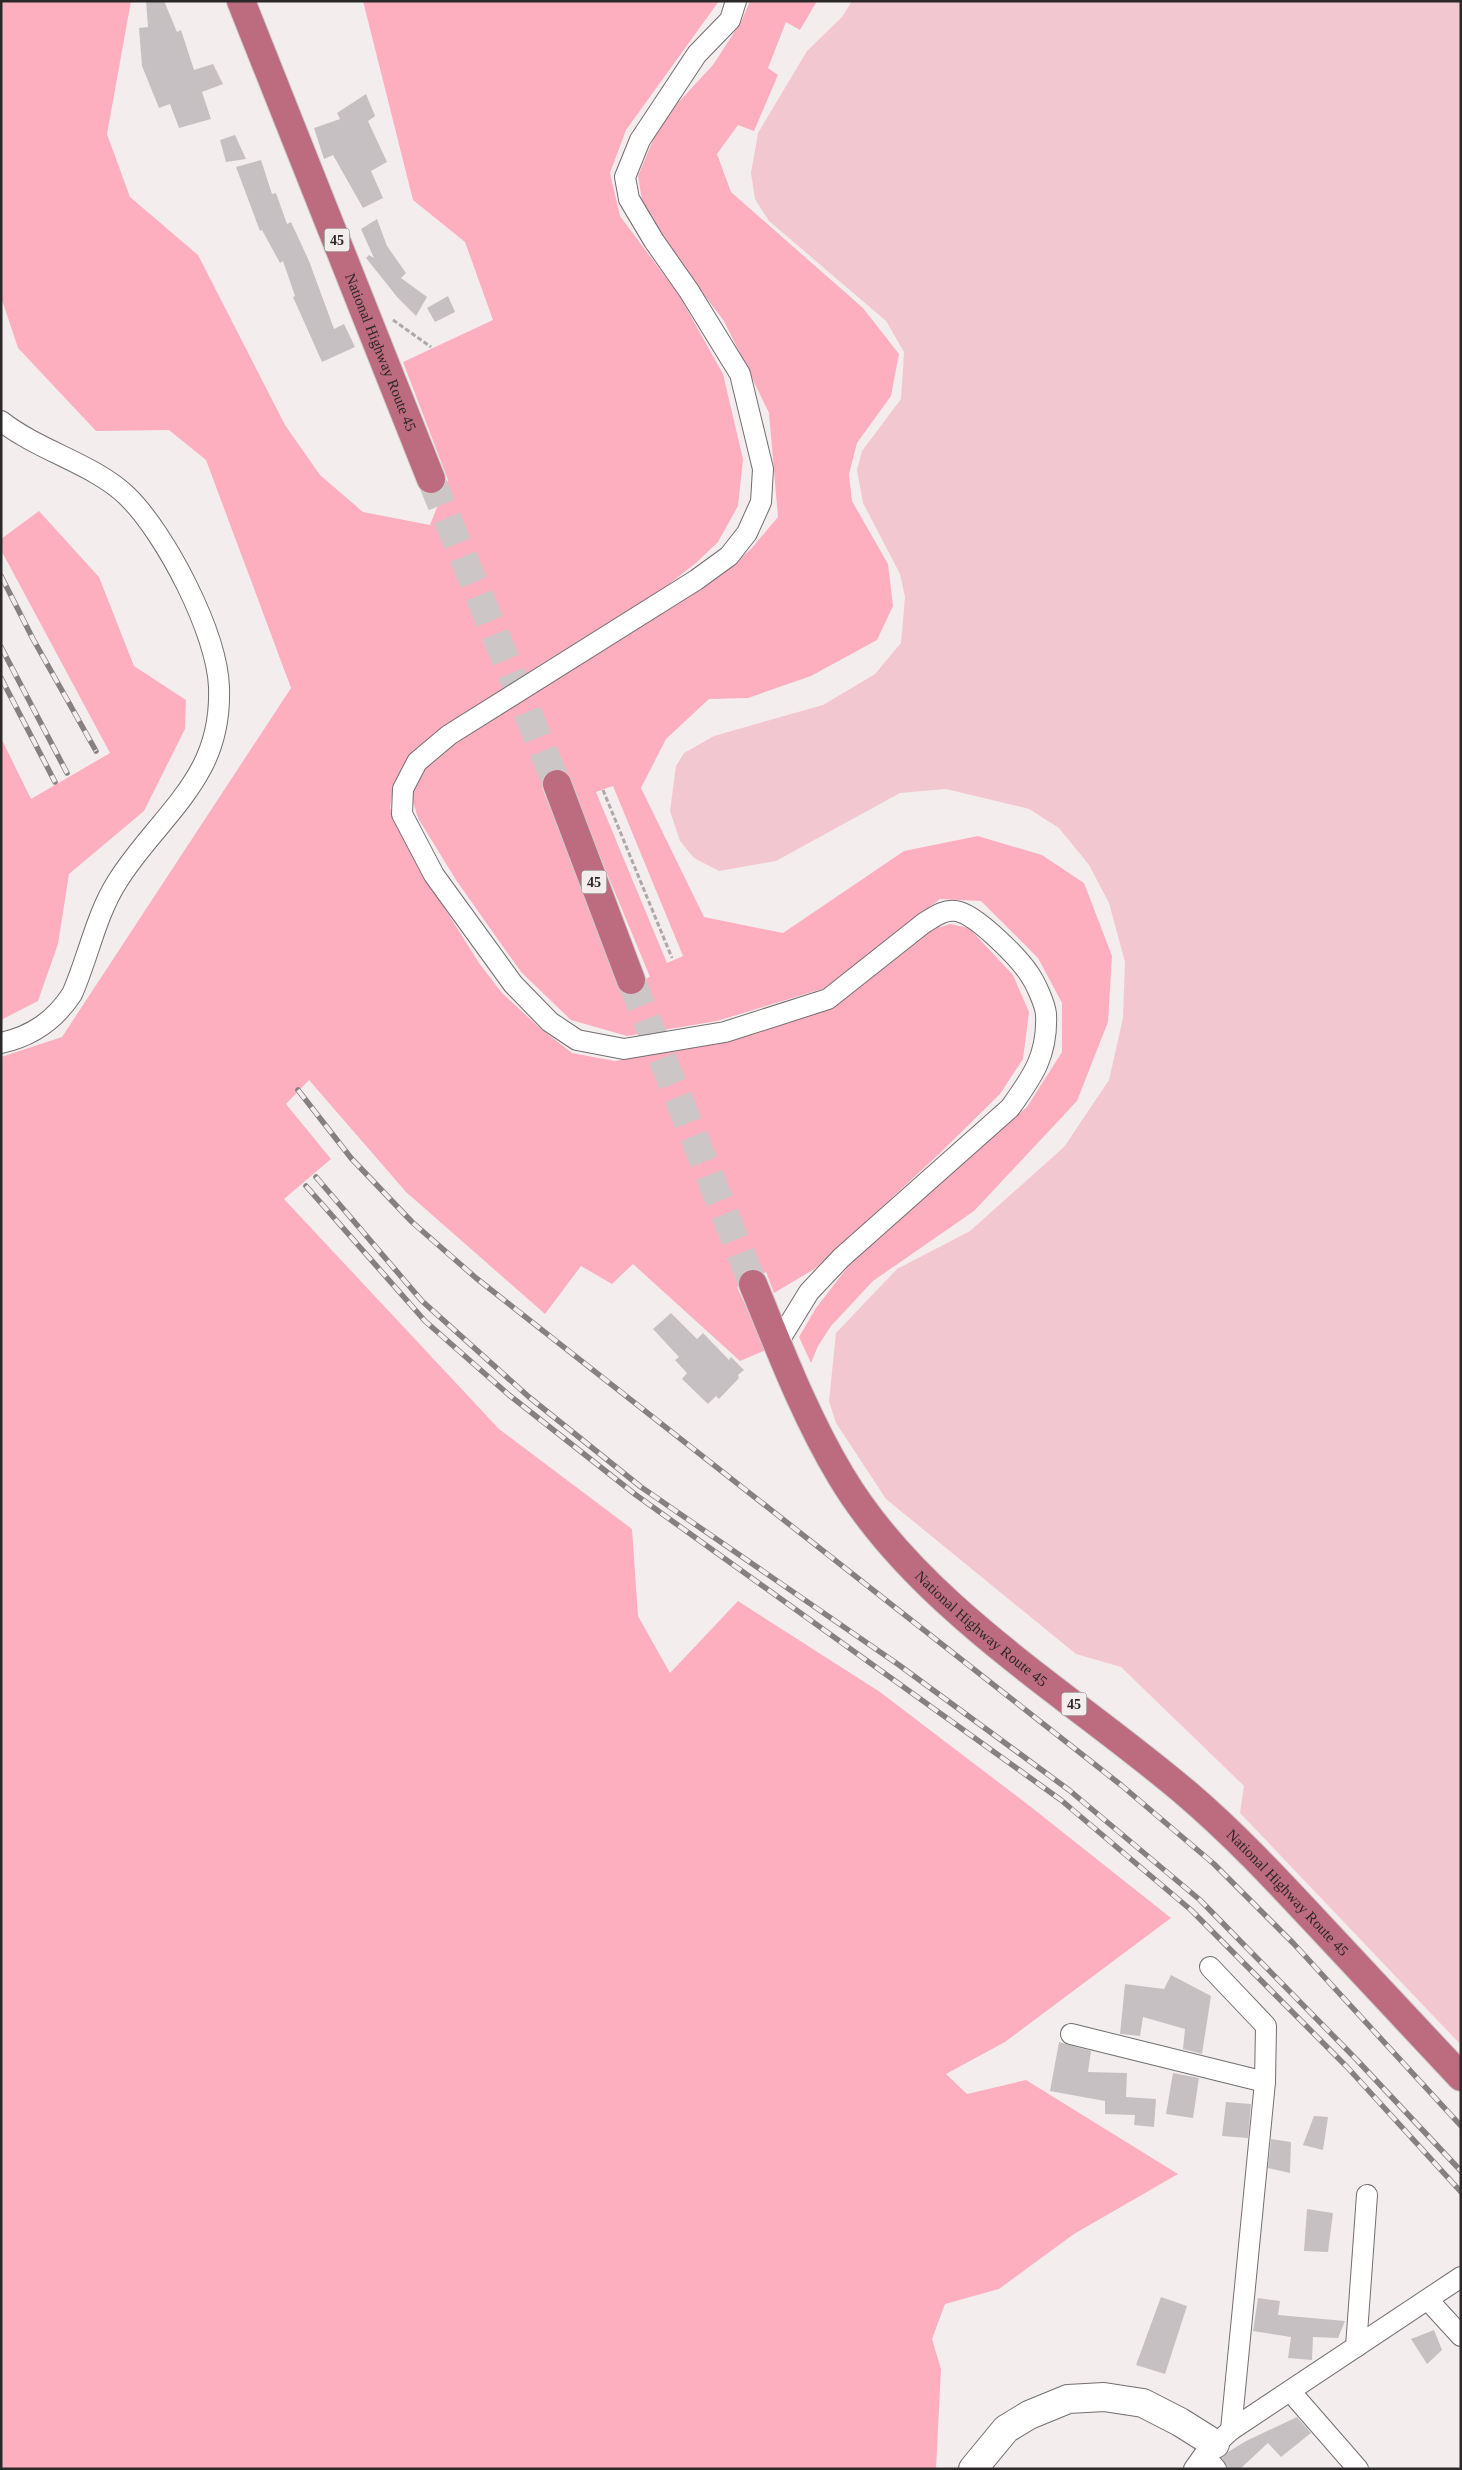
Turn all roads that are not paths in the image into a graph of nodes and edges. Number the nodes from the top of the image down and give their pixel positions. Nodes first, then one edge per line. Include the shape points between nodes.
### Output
1 (241, 1) edge
2 (736, 1) edge
3 (1, 421) edge
4 (431, 479) tunnel mouth
5 (557, 784) tunnel mouth
6 (631, 980) tunnel mouth
7 (1, 1043) edge
8 (754, 1284) tunnel mouth
9 (778, 1344) junction
10 (1210, 1967) dead end
11 (1071, 2034) dead end
12 (1461, 2077) edge
13 (1265, 2082) junction
14 (1367, 2195) dead end
15 (1461, 2277) edge
16 (1428, 2300) junction
17 (1461, 2336) edge
18 (1356, 2347) junction
19 (1290, 2391) junction
20 (1212, 2453) edge
21 (973, 2469) edge
22 (1358, 2469) edge

1 - 4 highway, National Highway Route 45 / 45
2 - 9 street via 730,20 697,54 640,140 625,177 629,199 740,374 763,470 761,502 747,533 729,556 449,735 417,762 403,789 402,814 434,875 512,984 550,1022 577,1040 624,1049 726,1032 828,999 940,913 955,911 969,916 994,935 1031,975 1046,1012 1045,1049 1032,1078 1010,1108 841,1258 809,1292
3 - 7 street via 35,444 102,478 126,495 145,515 189,589 213,650 219,685 219,713 214,740 187,792 132,859 107,901 72,994 45,1025
5 - 6 highway, 45
8 - 9 highway, National Highway Route 45 / 45
9 - 12 highway, National Highway Route 45 / 45 via 789,1373 842,1477 898,1552 930,1586 978,1628 1187,1794 1251,1853
10 - 13 street via 1266,2026
11 - 13 street
13 - 20 street
14 - 18 street
15 - 16 street
16 - 17 street
16 - 18 street
18 - 19 street
19 - 20 street
19 - 22 street
20 - 21 street via 1180,2422 1142,2403 1104,2397 1068,2399 1006,2429

